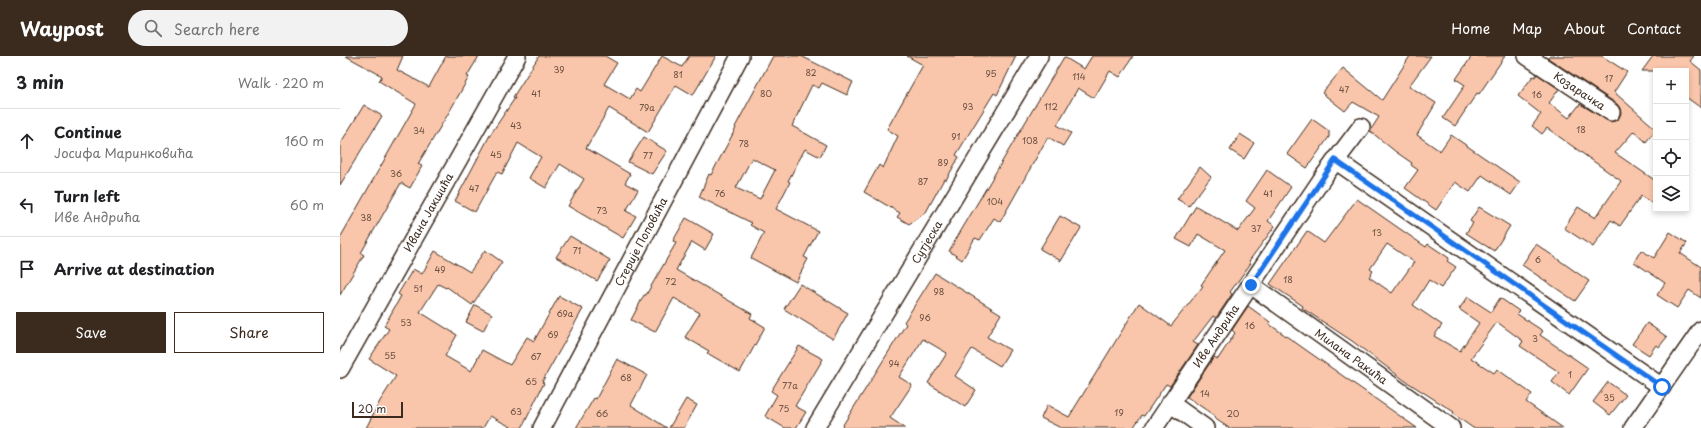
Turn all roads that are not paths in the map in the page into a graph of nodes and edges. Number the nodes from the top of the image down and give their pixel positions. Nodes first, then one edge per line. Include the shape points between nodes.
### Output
1 (517, 56) edge
2 (740, 56) edge
3 (1039, 56) edge
4 (1527, 56) edge
5 (1611, 112) dead end
6 (1361, 127) dead end
7 (1335, 160) junction
8 (1251, 285) junction
9 (1701, 330) edge
10 (340, 369) edge
11 (1662, 387) junction
12 (1170, 403) junction
13 (542, 428) edge
14 (816, 428) edge
15 (1154, 428) edge
16 (1206, 428) edge
17 (1451, 428) edge
18 (1633, 428) edge

1 - 10 street, Ивана Јакшића
2 - 13 street, Стерије Поповића
3 - 14 street, Сутјеска
4 - 5 street, Козарачка
6 - 7 street, Иве Андрића
7 - 8 street, Иве Андрића
7 - 11 street
8 - 12 street, Иве Андрића
8 - 17 street, Милана Ракића
9 - 11 street
11 - 18 street
12 - 15 street, Иве Андрића
12 - 16 street

